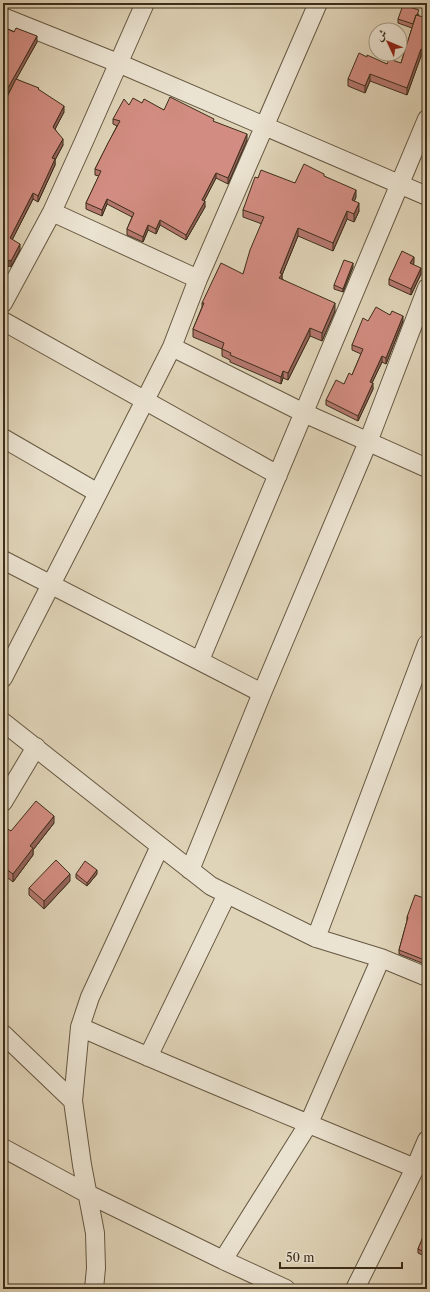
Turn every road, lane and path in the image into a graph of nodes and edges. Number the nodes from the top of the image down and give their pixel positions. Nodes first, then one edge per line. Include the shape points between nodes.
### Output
1 (145, 3) edge
2 (318, 3) edge
3 (3, 17) edge
4 (118, 64) junction
5 (427, 119) edge
6 (264, 126) junction
7 (400, 184) junction
8 (427, 196) edge
9 (52, 212) junction
10 (198, 280) junction
11 (427, 288) edge
12 (3, 303) edge
13 (3, 321) edge
14 (172, 347) junction
15 (145, 401) junction
16 (304, 413) junction
17 (3, 438) edge
18 (368, 442) junction
19 (427, 468) edge
20 (278, 475) junction
21 (98, 493) junction
22 (3, 560) edge
23 (51, 585) junction
24 (427, 644) edge
25 (200, 660) junction
26 (3, 678) edge
27 (262, 693) junction
28 (3, 722) edge
29 (36, 747) junction
30 (3, 802) edge
31 (160, 846) junction
32 (190, 870) junction
33 (227, 894) junction
34 (316, 938) junction
35 (381, 958) junction
36 (427, 978) edge
37 (80, 1027) junction
38 (3, 1034) edge
39 (148, 1057) junction
40 (73, 1101) junction
41 (309, 1123) junction
42 (427, 1140) edge
43 (3, 1148) edge
44 (415, 1168) junction
45 (88, 1194) junction
46 (223, 1260) junction
47 (94, 1289) edge
48 (286, 1289) edge
49 (355, 1289) edge

1 - 4 street
2 - 6 street
3 - 4 street
4 - 6 street
4 - 9 street
5 - 7 street
6 - 7 street
6 - 10 street
7 - 8 street
7 - 16 street
9 - 10 street
9 - 12 street
10 - 14 street
11 - 18 street
13 - 15 street
14 - 15 street
14 - 16 street
15 - 20 street
15 - 21 street
16 - 18 street
16 - 20 street
17 - 21 street
18 - 19 street
18 - 27 street
20 - 25 street
21 - 23 street
22 - 23 street
23 - 25 street
23 - 26 street
24 - 34 street
25 - 27 street
27 - 32 street
28 - 29 street
29 - 30 street
29 - 31 street
31 - 32 street
31 - 37 street via 90,997
32 - 33 street
33 - 34 street
33 - 39 street
34 - 35 street
35 - 36 street
35 - 41 street
37 - 39 street
37 - 40 street
38 - 40 street
39 - 41 street
40 - 45 street
41 - 44 street
41 - 46 street
42 - 44 street
43 - 45 street
44 - 49 street
45 - 46 street
45 - 47 street via 95,1240
46 - 48 street

